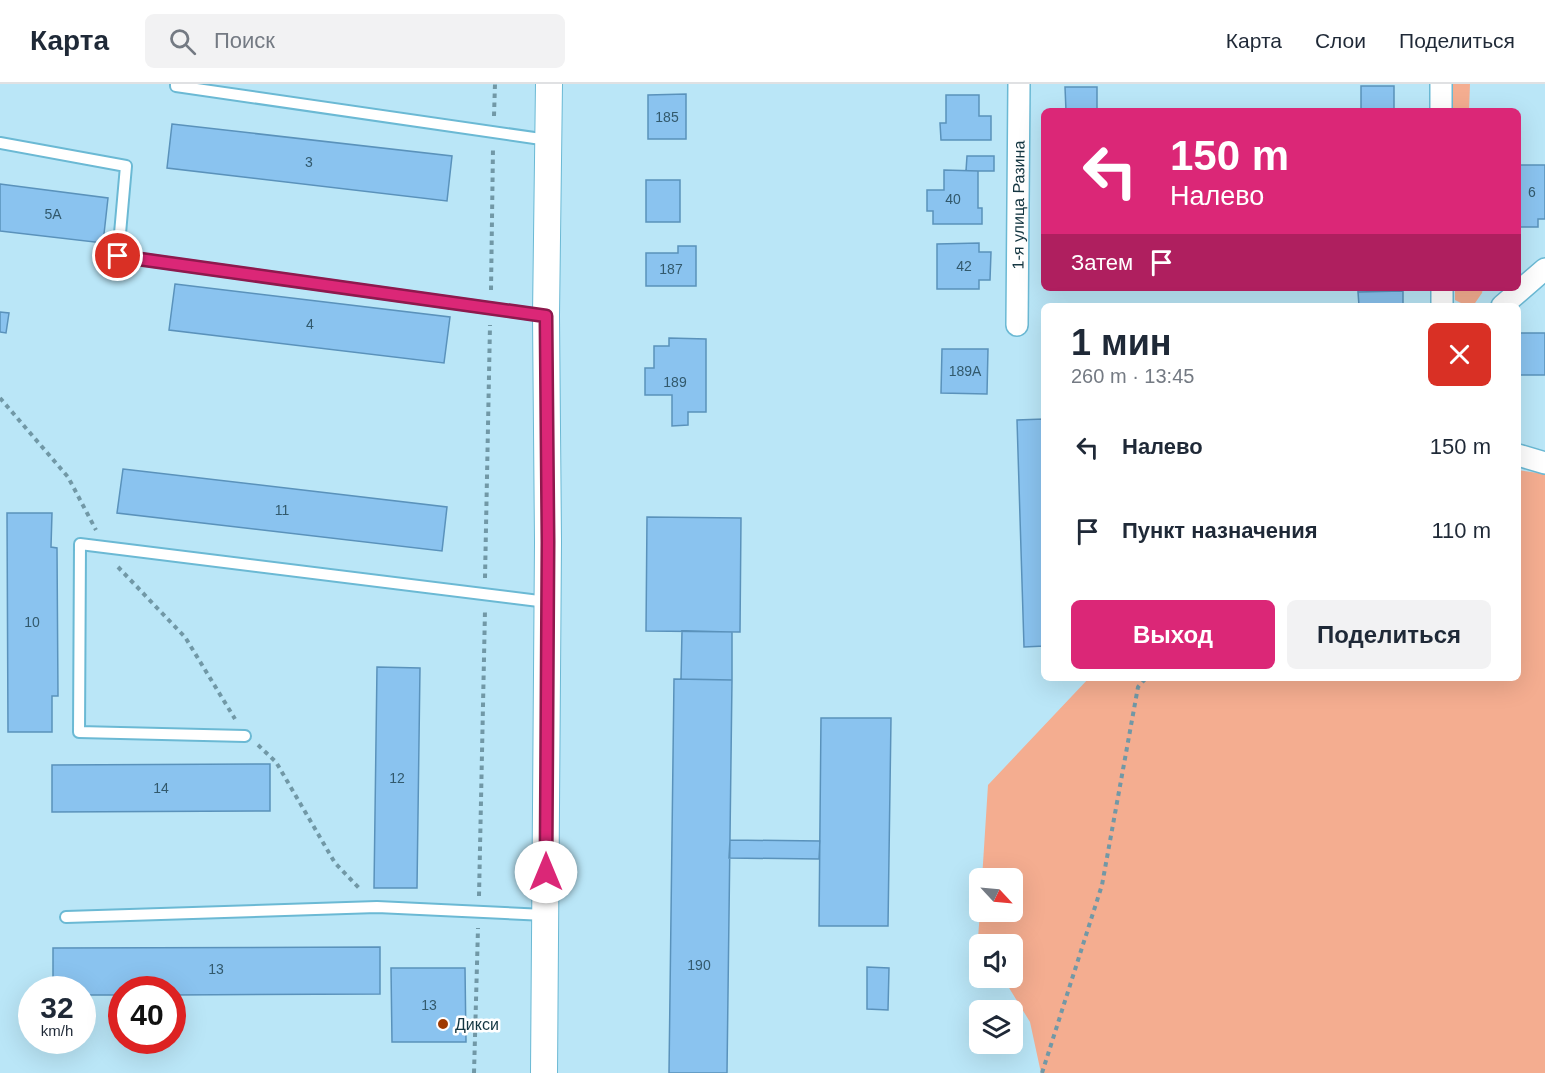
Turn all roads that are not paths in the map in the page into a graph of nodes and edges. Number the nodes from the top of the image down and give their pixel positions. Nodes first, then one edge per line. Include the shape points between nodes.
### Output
1 (176, 84) edge
2 (549, 84) edge
3 (1018, 84) edge
4 (1441, 84) edge
5 (1441, 108) edge
6 (548, 140) junction
7 (0, 143) edge
8 (1545, 269) edge
9 (1521, 290) edge
10 (1520, 291) edge
11 (1506, 303) edge
12 (546, 316) junction
13 (1017, 325) dead end
14 (1521, 457) edge
15 (1545, 463) edge
16 (548, 602) junction
17 (245, 736) road end
18 (546, 915) junction
19 (66, 917) dead end
20 (544, 1073) edge

1 - 6 lane
2 - 6 street
3 - 13 street, 1-я улица Разина
4 - 5 street
6 - 12 street
7 - 12 lane via 126,166 118,256
8 - 9 street
10 - 11 street
12 - 16 street
14 - 15 street
16 - 17 lane via 80,544 79,732
16 - 18 street
18 - 19 lane via 376,907
18 - 20 street

